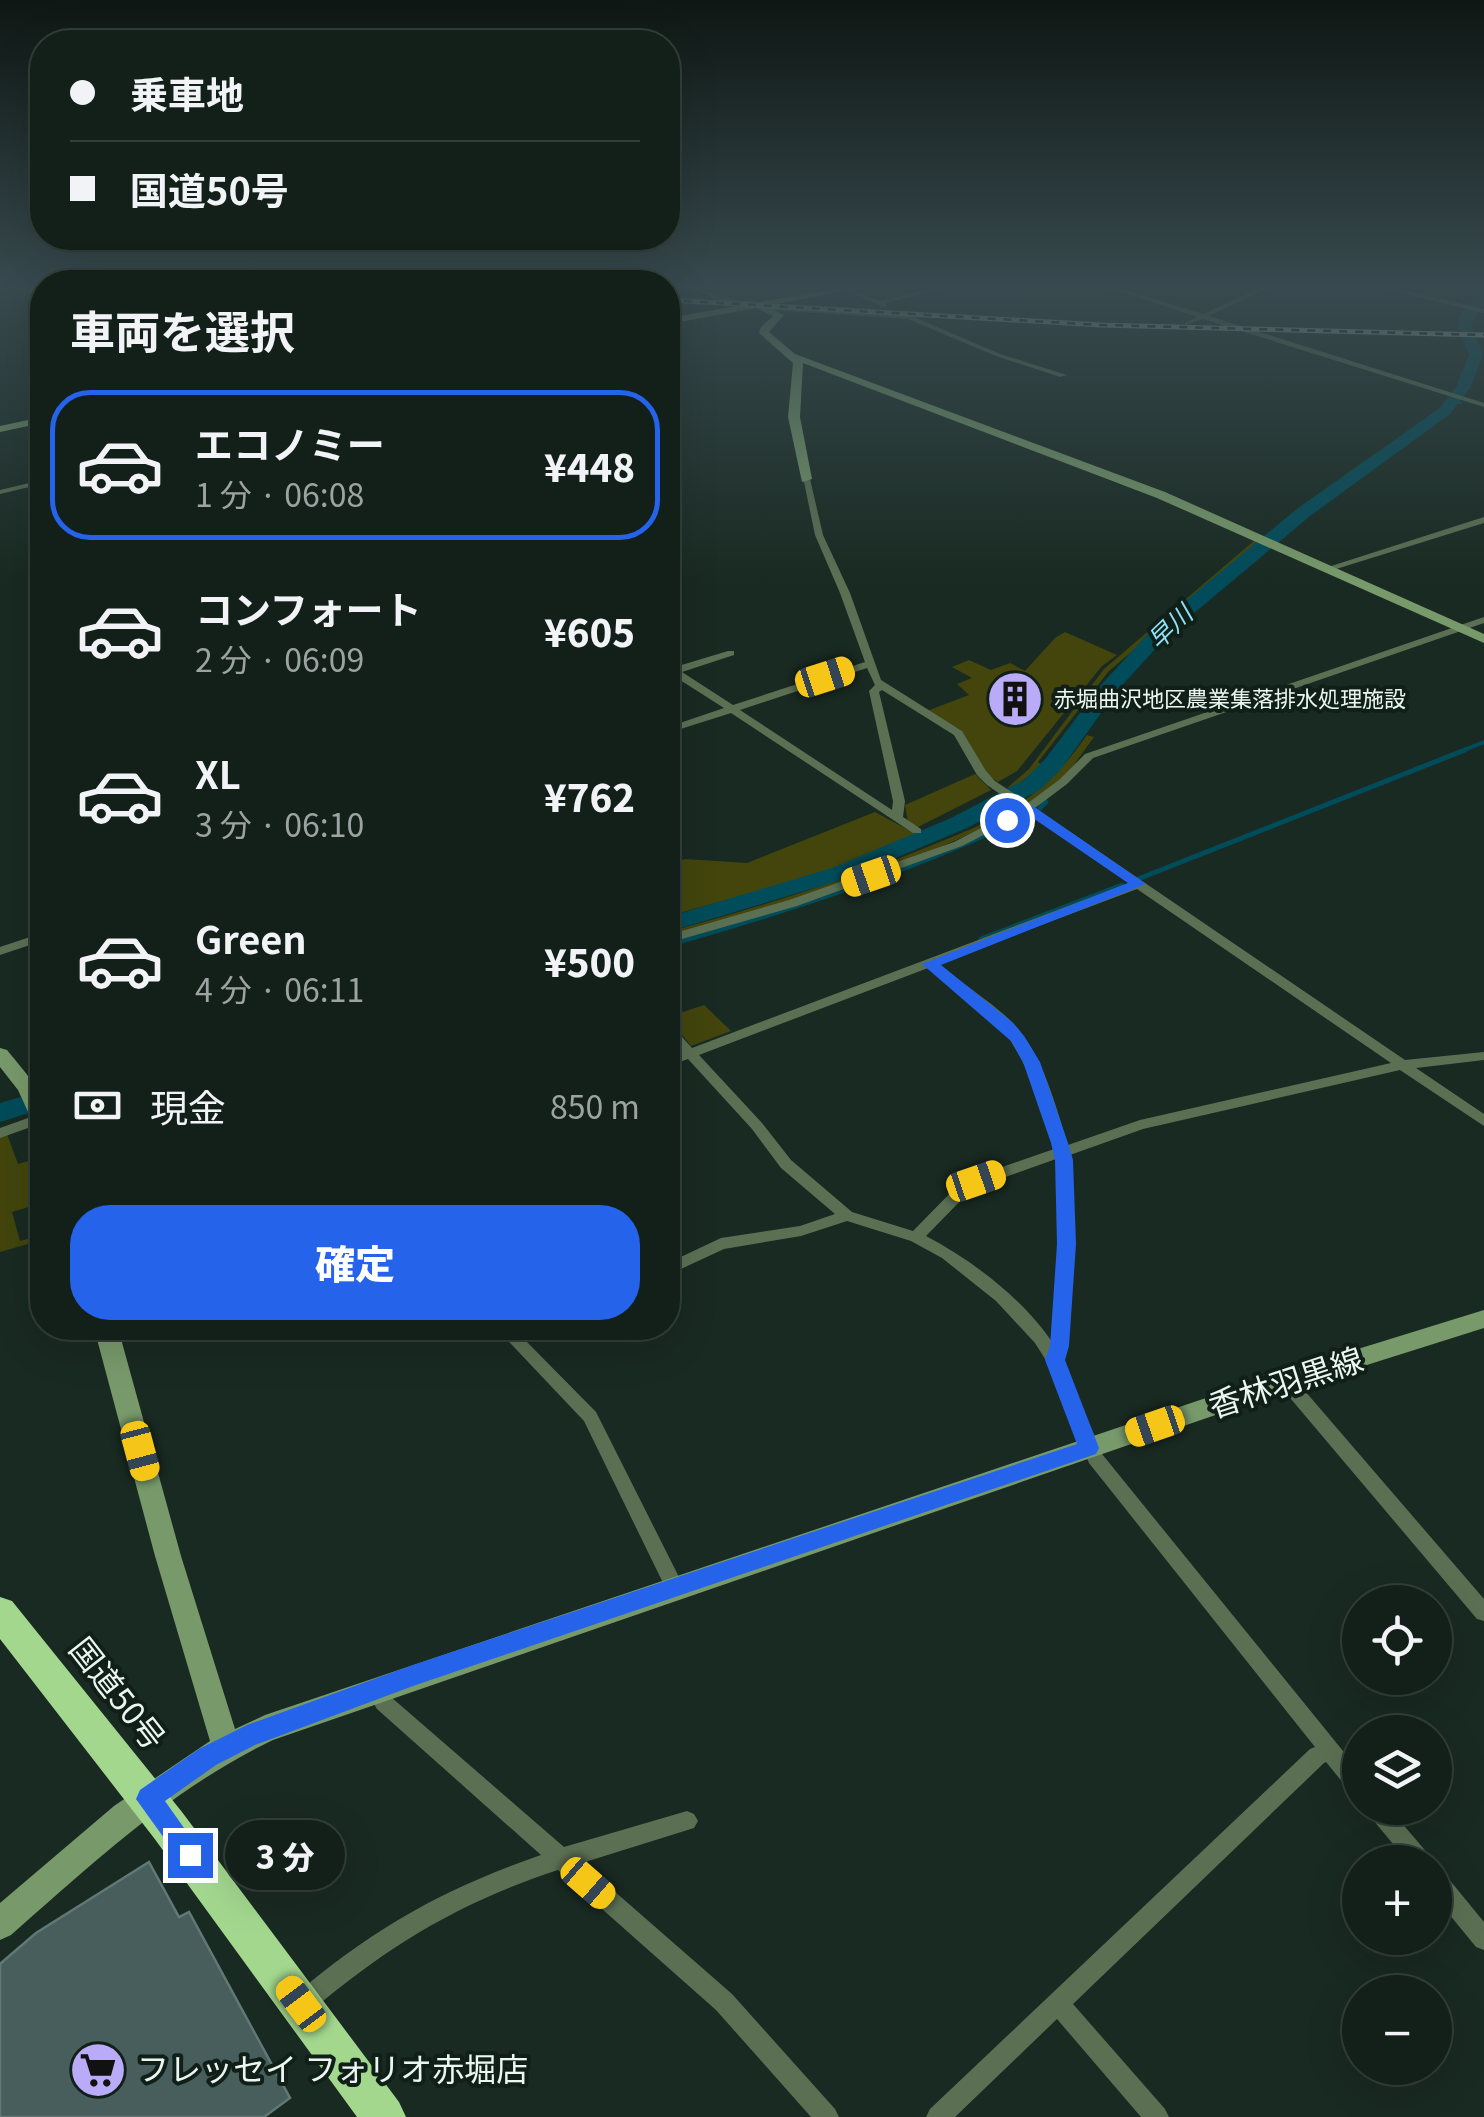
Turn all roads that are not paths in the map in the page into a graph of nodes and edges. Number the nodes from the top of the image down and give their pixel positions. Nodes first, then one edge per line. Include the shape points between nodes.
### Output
1 (795, 387) edge
2 (873, 387) edge
3 (1428, 387) edge
4 (1484, 406) edge
5 (30, 423) edge
6 (0, 430) edge
7 (806, 479) joint
8 (30, 485) edge
9 (0, 492) edge
10 (1484, 520) edge
11 (1330, 568) junction
12 (1484, 620) edge
13 (1460, 628) junction
14 (1484, 639) edge
15 (730, 653) dead end
16 (869, 664) junction
17 (680, 666) edge
18 (680, 676) edge
19 (880, 686) junction
20 (731, 709) junction
21 (680, 726) edge
22 (1026, 807) junction
23 (897, 818) junction
24 (917, 831) dead end
25 (1139, 884) junction
26 (680, 936) edge
27 (30, 941) edge
28 (0, 950) edge
29 (930, 964) junction
30 (680, 1043) edge
31 (0, 1054) edge
32 (691, 1054) junction
33 (1484, 1056) edge
34 (680, 1058) edge
35 (1403, 1064) junction
36 (30, 1094) edge
37 (1484, 1120) edge
38 (30, 1122) edge
39 (0, 1133) edge
40 (1062, 1152) junction
41 (847, 1216) junction
42 (916, 1237) junction
43 (680, 1263) edge
44 (1484, 1319) edge
45 (109, 1340) edge
46 (517, 1340) edge
47 (1055, 1360) junction
48 (1286, 1381) junction
49 (1089, 1448) junction
50 (675, 1587) junction
51 (0, 1612) edge
52 (1484, 1613) edge
53 (376, 1688) junction
54 (226, 1746) junction
55 (1329, 1750) junction
56 (1342, 1766) edge
57 (148, 1799) junction
58 (687, 1821) dead end
59 (1390, 1825) edge
60 (1407, 1845) edge
61 (562, 1859) junction
62 (1452, 1900) edge
63 (0, 1924) edge
64 (1484, 1939) edge
65 (1057, 2002) junction
66 (301, 2004) junction
67 (384, 2117) edge
68 (827, 2117) edge
69 (938, 2117) edge
70 (1157, 2117) edge

1 - 7 street
2 - 11 street
3 - 4 street
5 - 6 street
7 - 16 street via 819,535
8 - 9 street
10 - 11 street
11 - 13 street
12 - 13 street
13 - 14 street
13 - 22 street via 1088,756
15 - 17 street
16 - 19 street
16 - 20 street
18 - 20 street
19 - 22 street via 958,732 980,774
19 - 23 street via 874,691 899,800
20 - 21 street
20 - 23 street
22 - 25 street
22 - 26 street via 893,869
23 - 24 street
25 - 29 street
25 - 35 street
27 - 28 street
29 - 32 street
29 - 40 street via 1018,1040
30 - 32 street
31 - 36 street
32 - 34 street
32 - 41 street via 786,1164
33 - 35 street
35 - 37 street
35 - 40 street via 1168,1117
38 - 39 street
40 - 42 street via 966,1186
40 - 47 street via 1066,1244
41 - 42 street
41 - 43 street via 800,1232 721,1244
42 - 47 street via 1002,1297
44 - 48 street, 香林羽黒線
45 - 54 street
46 - 50 street via 590,1417
47 - 49 street
48 - 49 street, 香林羽黒線
48 - 52 street
49 - 50 street, 香林羽黒線
49 - 55 street
50 - 53 street, 香林羽黒線
51 - 57 highway, 国道50号
53 - 54 street, 香林羽黒線
53 - 61 street via 384,1703
54 - 57 street, 香林羽黒線
55 - 56 street
55 - 65 street
57 - 63 street, 香林羽黒線
57 - 66 highway, 国道50号
58 - 61 street
59 - 60 street
61 - 66 street via 436,1910
61 - 68 street via 724,2002
62 - 64 street
65 - 69 street
65 - 70 street
66 - 67 highway, 国道50号

